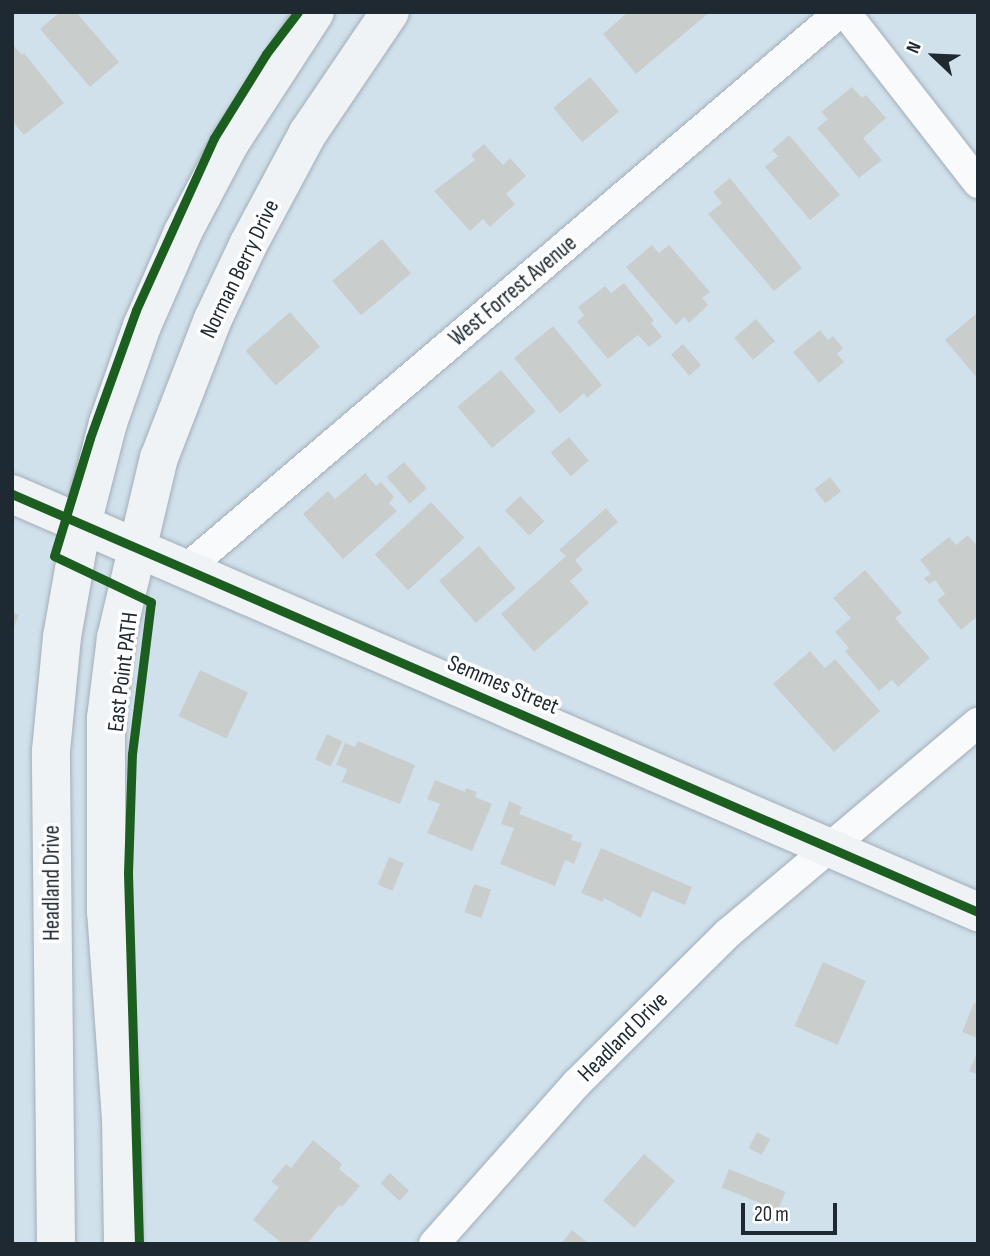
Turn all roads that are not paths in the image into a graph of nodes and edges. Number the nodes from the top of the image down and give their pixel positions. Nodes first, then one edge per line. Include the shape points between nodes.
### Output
1 (315, 12) edge
2 (390, 12) edge
3 (839, 12) edge
4 (845, 12) edge
5 (978, 183) edge
6 (12, 494) edge
7 (82, 524) junction
8 (136, 548) junction
9 (186, 569) junction
10 (978, 723) edge
11 (829, 848) junction
12 (978, 912) edge
13 (55, 1244) edge
14 (123, 1244) edge
15 (434, 1244) edge

1 - 7 main road via 230,143 183,232 142,326 108,423
2 - 8 main road, Norman Berry Drive via 308,133 249,243 213,319 159,457
3 - 9 street, West Forrest Avenue
4 - 5 street
6 - 7 main road, Semmes Street
7 - 8 main road, Semmes Street
7 - 13 main road, Headland Drive via 62,637 51,751
8 - 9 main road, Semmes Street
8 - 14 main road via 116,638 106,718 106,912 121,1119
9 - 11 main road, Semmes Street
10 - 11 street, Headland Drive
11 - 12 main road, Semmes Street
11 - 15 street, Headland Drive via 727,934 577,1083

